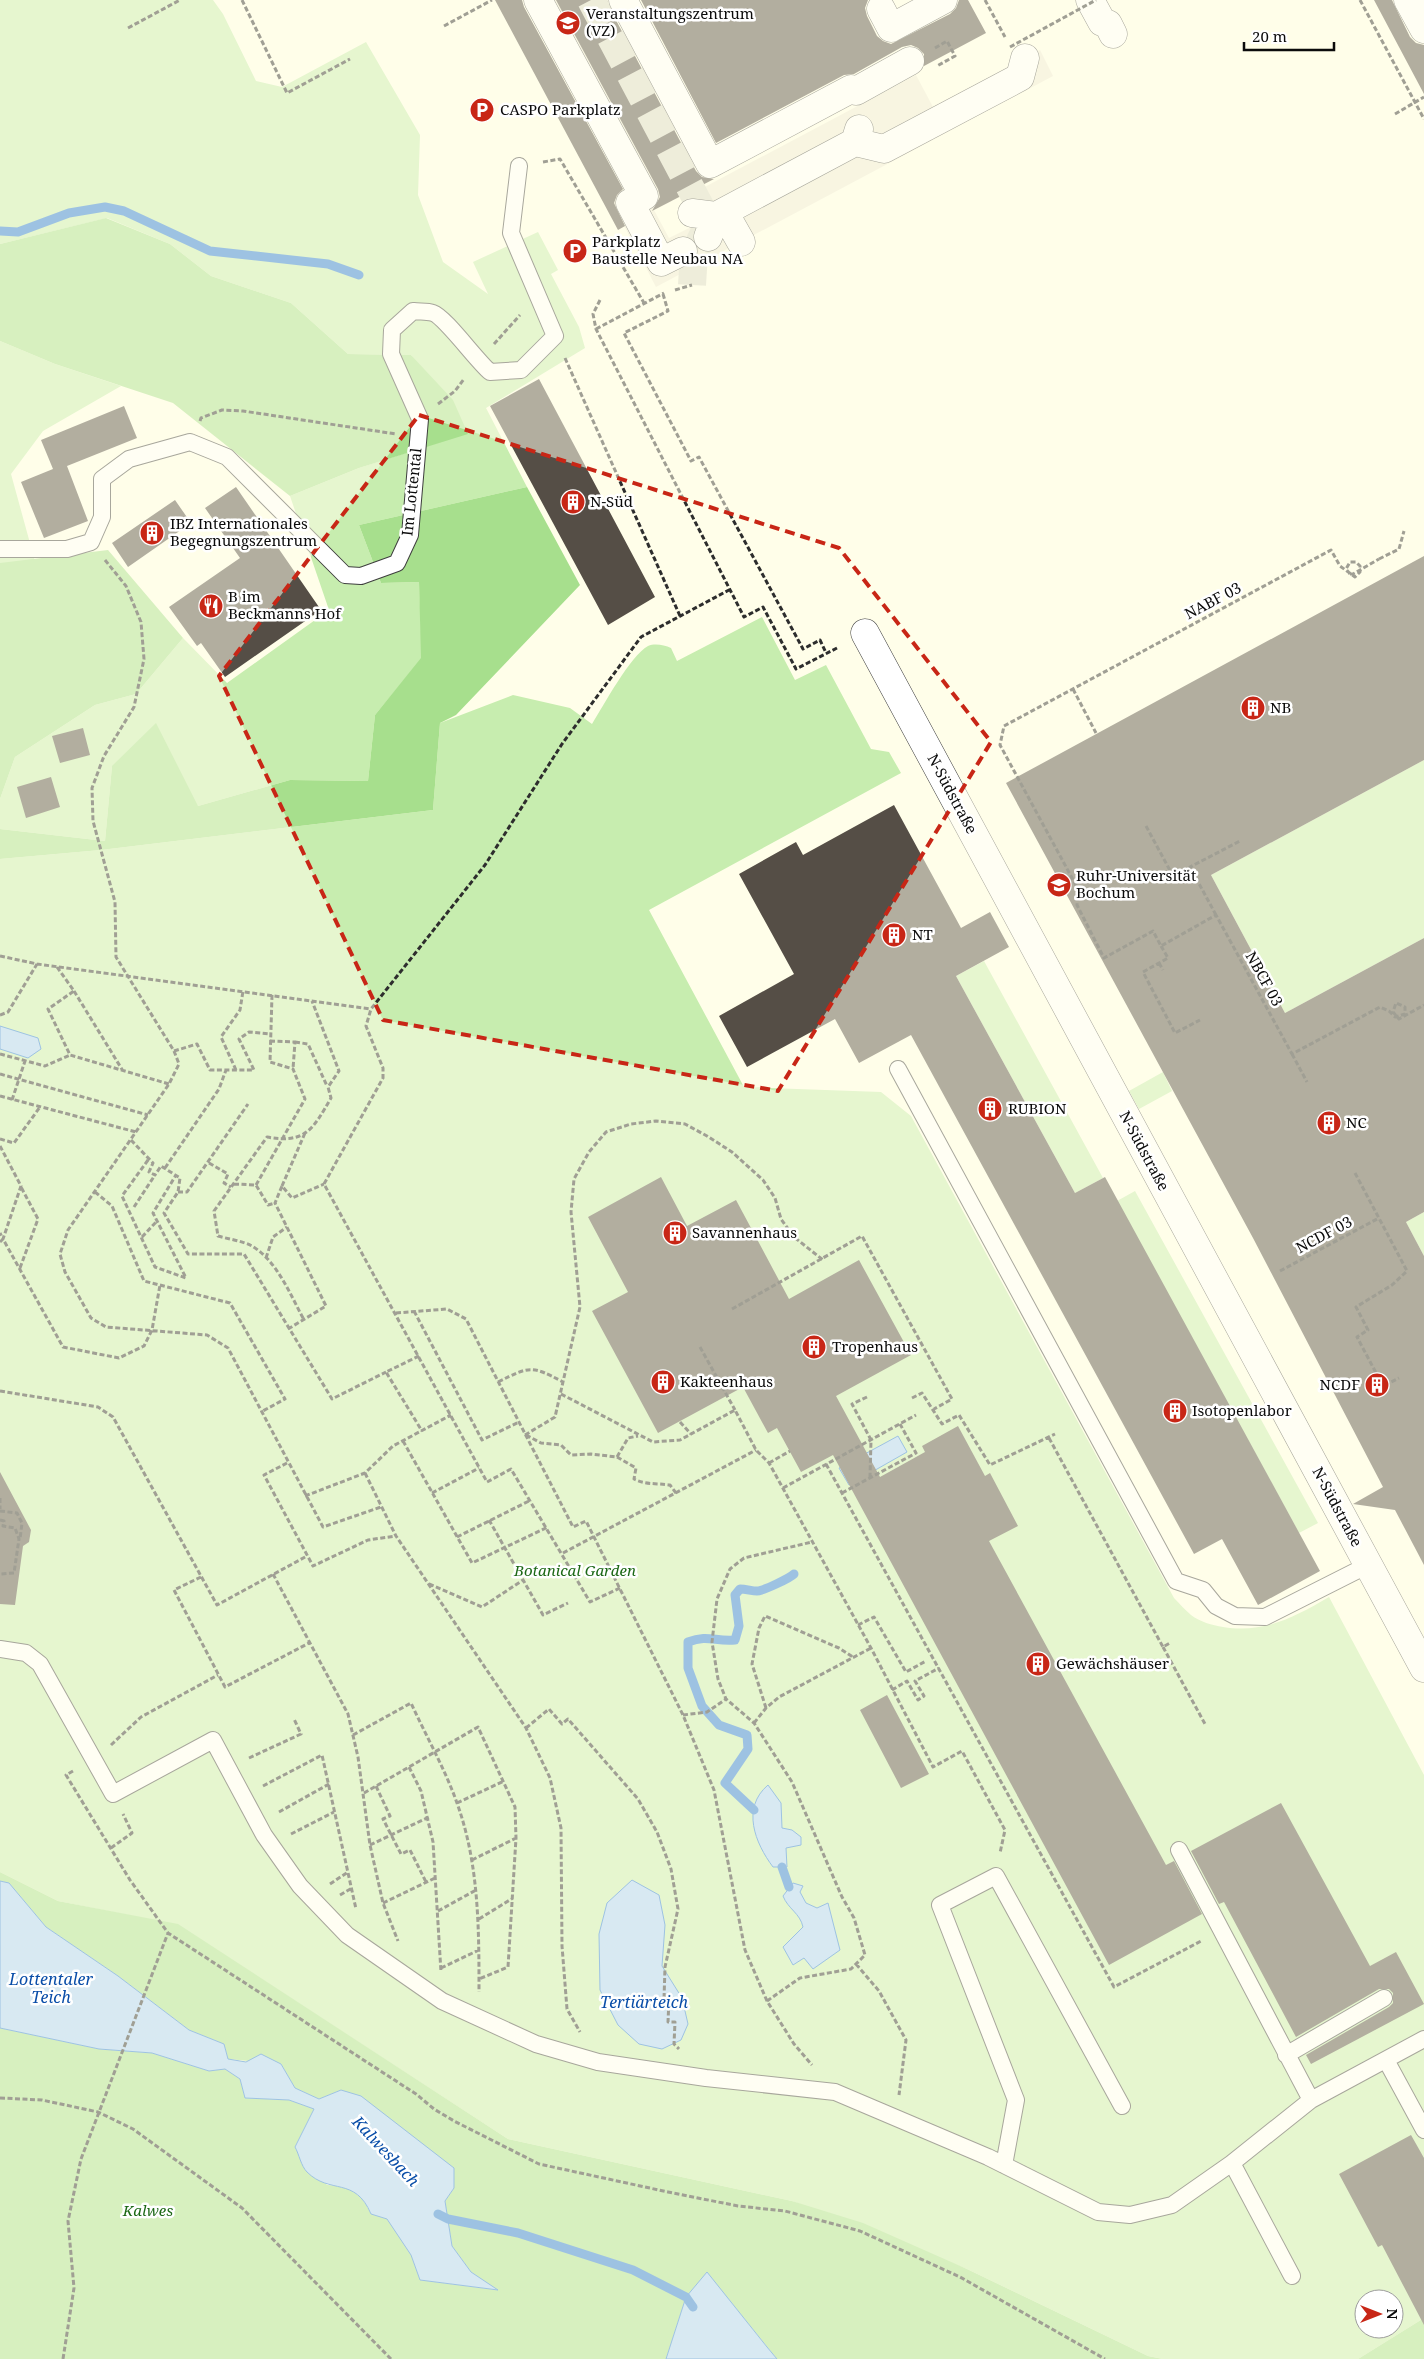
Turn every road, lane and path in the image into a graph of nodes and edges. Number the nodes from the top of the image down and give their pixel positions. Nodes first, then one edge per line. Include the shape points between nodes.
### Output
1 (180, 0) edge
2 (242, 0) edge
3 (492, 0) edge
4 (538, 0) edge
5 (623, 0) edge
6 (943, 0) edge
7 (985, 0) edge
8 (1090, 0) edge
9 (1096, 0) edge
10 (1360, 0) edge
11 (1408, 0) edge
12 (444, 26) dead end
13 (128, 28) dead end
14 (1424, 30) edge
15 (1113, 34) dead end
16 (1012, 52) junction
17 (350, 59) dead end
18 (1424, 97) edge
19 (1415, 102) junction
20 (1395, 114) dead end
21 (1424, 119) edge
22 (519, 166) joint
23 (741, 242) dead end
24 (683, 250) dead end
25 (692, 285) dead end
26 (663, 294) junction
27 (537, 296) junction
28 (600, 300) dead end
29 (644, 303) junction
30 (596, 329) junction
31 (555, 336) junction
32 (477, 361) junction
33 (201, 418) dead end
34 (418, 438) junction
35 (1404, 531) dead end
36 (91, 542) junction
37 (0, 549) edge
38 (729, 590) junction
39 (680, 616) junction
40 (865, 633) dead end
41 (1073, 689) junction
42 (1096, 733) dead end
43 (1146, 826) dead end
44 (1240, 841) dead end
45 (1190, 867) junction
46 (1216, 915) junction
47 (1161, 946) junction
48 (0, 956) edge
49 (36, 964) junction
50 (1159, 964) junction
51 (57, 967) junction
52 (1163, 970) dead end
53 (127, 976) junction
54 (74, 991) junction
55 (243, 991) junction
56 (272, 996) junction
57 (312, 1000) junction
58 (1424, 1005) edge
59 (371, 1009) junction
60 (0, 1016) edge
61 (1200, 1020) dead end
62 (271, 1034) junction
63 (270, 1041) junction
64 (295, 1042) junction
65 (174, 1051) junction
66 (0, 1054) edge
67 (70, 1054) junction
68 (1292, 1054) junction
69 (25, 1061) junction
70 (293, 1069) junction
71 (898, 1069) dead end
72 (226, 1070) junction
73 (236, 1070) junction
74 (124, 1071) junction
75 (0, 1074) edge
76 (18, 1079) junction
77 (1306, 1082) dead end
78 (169, 1084) junction
79 (328, 1087) junction
80 (0, 1096) edge
81 (12, 1100) junction
82 (248, 1104) dead end
83 (40, 1107) junction
84 (148, 1115) junction
85 (136, 1132) junction
86 (305, 1132) junction
87 (0, 1139) edge
88 (131, 1140) junction
89 (283, 1140) junction
90 (0, 1146) edge
91 (148, 1160) dead end
92 (209, 1163) dead end
93 (165, 1168) junction
94 (1355, 1173) dead end
95 (155, 1175) junction
96 (176, 1175) junction
97 (256, 1184) junction
98 (324, 1184) junction
99 (21, 1186) junction
100 (232, 1186) junction
101 (282, 1186) junction
102 (95, 1192) junction
103 (178, 1192) junction
104 (275, 1203) junction
105 (134, 1206) dead end
106 (1379, 1218) junction
107 (157, 1221) junction
108 (287, 1227) junction
109 (0, 1233) edge
110 (142, 1237) junction
111 (2, 1240) edge
112 (266, 1258) junction
113 (822, 1260) junction
114 (20, 1268) junction
115 (1280, 1271) dead end
116 (160, 1284) junction
117 (732, 1309) dead end
118 (414, 1312) junction
119 (396, 1313) junction
120 (303, 1318) junction
121 (288, 1329) junction
122 (152, 1330) junction
123 (700, 1347) dead end
124 (419, 1356) junction
125 (386, 1372) junction
126 (1399, 1378) dead end
127 (498, 1382) junction
128 (563, 1382) junction
129 (0, 1391) edge
130 (561, 1394) junction
131 (867, 1397) dead end
132 (912, 1398) dead end
133 (934, 1409) junction
134 (735, 1410) junction
135 (261, 1412) junction
136 (451, 1415) junction
137 (916, 1415) dead end
138 (518, 1422) junction
139 (680, 1422) dead end
140 (900, 1424) junction
141 (422, 1431) junction
142 (525, 1434) junction
143 (691, 1434) junction
144 (1055, 1434) dead end
145 (638, 1436) junction
146 (1049, 1438) junction
147 (871, 1440) junction
148 (403, 1441) junction
149 (756, 1450) junction
150 (790, 1451) dead end
151 (616, 1457) junction
152 (287, 1463) junction
153 (769, 1463) junction
154 (826, 1464) junction
155 (479, 1468) junction
156 (365, 1473) junction
157 (870, 1477) junction
158 (783, 1488) junction
159 (432, 1493) junction
160 (676, 1493) junction
161 (842, 1493) junction
162 (305, 1496) junction
163 (0, 1498) edge
164 (531, 1500) junction
165 (381, 1507) junction
166 (0, 1510) edge
167 (0, 1520) edge
168 (489, 1520) junction
169 (548, 1527) junction
170 (396, 1536) junction
171 (457, 1537) junction
172 (594, 1537) junction
173 (20, 1540) junction
174 (812, 1542) junction
175 (505, 1547) junction
176 (563, 1554) junction
177 (307, 1556) junction
178 (1368, 1565) junction
179 (0, 1574) edge
180 (273, 1574) junction
181 (201, 1576) junction
182 (523, 1580) junction
183 (427, 1584) junction
184 (620, 1588) junction
185 (568, 1603) dead end
186 (858, 1625) junction
187 (311, 1642) junction
188 (1170, 1643) dead end
189 (1163, 1647) junction
190 (871, 1648) junction
191 (0, 1649) edge
192 (853, 1657) junction
193 (926, 1661) dead end
194 (939, 1668) junction
195 (1424, 1668) edge
196 (218, 1675) junction
197 (892, 1690) junction
198 (726, 1699) junction
199 (766, 1708) junction
200 (683, 1715) junction
201 (294, 1719) dead end
202 (754, 1724) junction
203 (1204, 1724) dead end
204 (526, 1728) junction
205 (353, 1735) junction
206 (434, 1752) junction
207 (250, 1758) dead end
208 (95, 1760) junction
209 (410, 1766) junction
210 (66, 1775) dead end
211 (504, 1781) junction
212 (328, 1784) junction
213 (263, 1786) dead end
214 (376, 1786) junction
215 (364, 1793) junction
216 (457, 1803) junction
217 (335, 1812) junction
218 (276, 1814) dead end
219 (428, 1817) junction
220 (132, 1833) dead end
221 (391, 1835) junction
222 (286, 1836) dead end
223 (516, 1838) junction
224 (370, 1845) junction
225 (111, 1848) junction
226 (1179, 1850) dead end
227 (472, 1860) junction
228 (348, 1872) junction
229 (996, 1876) junction
230 (435, 1878) junction
231 (426, 1882) junction
232 (323, 1888) dead end
233 (476, 1890) junction
234 (514, 1898) junction
235 (383, 1903) junction
236 (438, 1911) junction
237 (357, 1914) dead end
238 (479, 1919) junction
239 (1221, 1930) junction
240 (168, 1933) junction
241 (479, 1950) junction
242 (856, 1964) junction
243 (441, 1968) junction
244 (479, 1979) junction
245 (413, 1982) junction
246 (1384, 1998) dead end
247 (442, 2001) junction
248 (767, 2001) junction
249 (478, 2020) junction
250 (1424, 2039) edge
251 (674, 2044) dead end
252 (1286, 2055) junction
253 (1386, 2060) junction
254 (598, 2062) junction
255 (835, 2092) junction
256 (0, 2098) edge
257 (1311, 2100) junction
258 (1122, 2106) dead end
259 (98, 2112) junction
260 (896, 2118) junction
261 (1424, 2130) edge
262 (1232, 2163) junction
263 (1004, 2165) junction
264 (1292, 2276) dead end
265 (63, 2359) edge
266 (391, 2359) edge
267 (1105, 2359) edge

1 - 13 path
2 - 17 path via 287,92
3 - 12 path
4 - 24 street via 644,196 630,203 661,262
5 - 6 street via 710,164 918,57 886,18
7 - 16 path
8 - 15 street
9 - 16 path, bridge
10 - 19 path
11 - 14 street
16 - 23 street via 1020,78 884,149 857,136 710,219
18 - 19 path
19 - 20 path
19 - 21 path
22 - 27 lane via 511,233
22 - 29 path via 560,159
25 - 26 path
26 - 29 path
26 - 38 path via 668,311 624,332 691,461 699,456 803,649 820,640 826,653 796,669 763,607 744,617
27 - 31 lane
27 - 32 path
28 - 30 path via 593,314
29 - 30 path
30 - 38 path
31 - 32 lane, Im Lottental via 520,370 490,372
31 - 39 path
32 - 34 lane, Im Lottental via 434,313 413,312 392,330 391,354 420,419
33 - 34 path via 222,410 243,411
34 - 36 lane, Im Lottental via 410,535 397,563 361,576 345,575 226,456 190,442 128,459 102,480 102,518
35 - 41 path, NABF 03, bridge via 1399,549 1379,559 1353,574 1347,566 1350,562 1360,566 1360,572 1355,576 1340,566 1331,550
36 - 37 lane via 67,549
36 - 53 path via 126,586 141,622 144,659 134,706 104,756 92,788 93,821 115,902 116,957
38 - 39 path
39 - 59 path via 641,636 562,744 485,865
40 - 178 street, N-Südstraße
41 - 42 path
41 - 47 path, NABF 03 via 1004,726 1000,745 1078,889 1077,905 1104,958 1153,931
43 - 45 path via 1173,876
44 - 45 path
45 - 46 path, NBCF 03
46 - 47 path
46 - 68 path, NBCF 03
47 - 50 path via 1168,958
48 - 49 path
49 - 51 path
49 - 60 path via 8,1012
50 - 52 path
50 - 61 path via 1143,972 1175,1033
51 - 53 path
51 - 54 path
53 - 55 path
53 - 65 path
54 - 67 path via 48,1009
54 - 74 path
55 - 56 path
55 - 73 path via 240,1010 221,1037
56 - 57 path
56 - 62 path
57 - 59 path
57 - 79 path via 339,1071
58 - 68 path via 1399,1019 1393,1012 1396,1003 1405,1007 1404,1014 1396,1018 1380,1007
59 - 98 path via 366,1026 383,1068 383,1078
62 - 63 path
62 - 73 path via 249,1032 239,1040 254,1070
63 - 64 path
63 - 70 path via 270,1062
64 - 70 path
64 - 79 path via 308,1044
65 - 72 path via 197,1044 210,1070
65 - 78 path via 179,1064
66 - 69 path
67 - 69 path via 45,1066
67 - 74 path
68 - 77 path, NBCF 03
69 - 76 path
70 - 89 path via 305,1098
71 - 178 lane via 1176,1581 1203,1590 1216,1606 1235,1616 1265,1617
72 - 73 path
72 - 93 path via 219,1089
74 - 78 path
75 - 76 path
76 - 81 path
76 - 84 path
78 - 84 path
79 - 86 path via 331,1098 314,1126
80 - 81 path
81 - 83 path
82 - 103 path via 187,1192
83 - 85 path
83 - 87 path via 14,1143
84 - 85 path
85 - 88 path
86 - 89 path via 295,1139
86 - 101 path
88 - 95 path via 153,1163 149,1172
88 - 102 path
89 - 97 path
89 - 100 path via 267,1137
90 - 99 path
91 - 110 path via 122,1196
92 - 100 path via 228,1174 224,1183
93 - 95 path via 161,1166
93 - 96 path
94 - 106 path
95 - 105 path
96 - 103 path via 180,1178
96 - 107 path via 153,1214
97 - 100 path
97 - 104 path via 268,1205
98 - 101 path via 292,1198
98 - 119 path
99 - 111 path
99 - 114 path via 38,1219
100 - 112 path via 214,1211 218,1236 251,1246
101 - 104 path
102 - 116 path via 112,1206 144,1281
102 - 122 path via 68,1230 60,1254 65,1272 91,1318 106,1326
103 - 121 path via 164,1214 188,1254 244,1254
104 - 108 path
106 - 115 path, NCDF 03
106 - 126 path via 1407,1271 1392,1285 1356,1307 1368,1330 1357,1337 1383,1386
107 - 110 path
107 - 110 path via 186,1278 155,1268
108 - 112 path via 273,1237
108 - 120 path via 326,1306
109 - 111 path
111 - 114 path
112 - 120 path via 283,1280
113 - 117 path
113 - 128 path via 794,1237 781,1219 775,1198 763,1180 708,1136 685,1124 656,1121 606,1132 589,1152 574,1179 571,1212 580,1307
113 - 133 path via 862,1236 952,1399
114 - 122 path via 63,1347 120,1358 144,1346
116 - 122 path
116 - 135 path via 230,1303 285,1399
118 - 119 path
118 - 127 path via 447,1309 466,1319
118 - 138 path via 482,1440
119 - 124 path
120 - 121 path
121 - 125 path via 332,1399
122 - 135 path via 207,1335 228,1348
123 - 134 path
124 - 125 path
124 - 136 path
125 - 141 path
127 - 128 path via 522,1370 538,1369
127 - 138 path
128 - 130 path
129 - 181 path via 98,1407 114,1417
130 - 142 path via 555,1417
130 - 145 path
131 - 147 path via 852,1404
132 - 133 path via 922,1393
133 - 146 path via 942,1424 959,1415 990,1465
134 - 143 path
134 - 149 path
135 - 152 path
136 - 141 path
136 - 155 path
137 - 140 path
138 - 142 path
139 - 143 path
140 - 147 path
140 - 157 path via 916,1453
141 - 148 path
142 - 151 path via 541,1443 561,1445 571,1455
142 - 172 path via 573,1527 586,1521
143 - 145 path via 680,1440 653,1442
144 - 146 path
145 - 151 path via 628,1438
146 - 189 path
147 - 154 path
147 - 157 path
148 - 156 path via 393,1446
148 - 159 path
149 - 153 path
149 - 160 path
150 - 153 path
151 - 160 path via 636,1468 634,1479 647,1485 670,1485
152 - 162 path
152 - 177 path via 264,1475
153 - 158 path
154 - 158 path
154 - 161 path
155 - 159 path
155 - 164 path via 487,1482 512,1469
156 - 162 path
156 - 165 path
157 - 161 path
158 - 174 path
159 - 171 path
160 - 172 path
161 - 194 path
162 - 165 path via 322,1527
163 - 166 path
164 - 168 path
164 - 169 path
165 - 170 path
166 - 173 path via 18,1513 22,1523
167 - 173 path via 4,1521 3,1526 16,1528
168 - 171 path
168 - 175 path
169 - 175 path
169 - 176 path
170 - 177 path via 368,1540 314,1566
170 - 183 path
171 - 175 path via 472,1563
172 - 176 path
172 - 184 path
173 - 179 path via 14,1573
174 - 186 path
174 - 198 path via 744,1558 730,1569 717,1599 712,1642 718,1679
175 - 182 path
176 - 184 path via 590,1602
177 - 180 path
178 - 195 street, N-Südstraße
180 - 181 path via 218,1605
180 - 187 path
181 - 196 path via 174,1590
182 - 183 path via 482,1607
182 - 185 path via 543,1615
183 - 204 path
184 - 200 path
186 - 190 path
186 - 193 path via 874,1617 906,1672
187 - 196 path via 224,1687
187 - 205 path via 348,1714
188 - 189 path
189 - 203 path
190 - 192 path
190 - 197 path
191 - 208 lane via 26,1654 40,1664
192 - 199 path via 812,1678
192 - 199 path via 765,1616 759,1628 752,1664
194 - 197 path via 915,1681 924,1696 918,1700 907,1681
194 - 239 path via 1114,1987
196 - 208 path via 141,1717
197 - 229 path via 933,1767 962,1752 1005,1830
198 - 200 path via 708,1712
198 - 202 path
199 - 202 path
200 - 248 path via 714,1790 745,1950
201 - 207 path via 301,1734
202 - 242 path via 792,1782 842,1898 854,1918 865,1955
204 - 251 path via 549,1709 562,1724 568,1719 638,1800 657,1832 671,1869 678,1909 665,1967 664,1999 669,1999 668,2022 675,2022
204 - 254 path via 550,1778 561,1828 562,1946 567,2009
205 - 206 path via 411,1703
205 - 215 path
206 - 209 path
206 - 211 path via 478,1727
206 - 216 path
208 - 245 lane via 113,1794 213,1740 264,1835 300,1886 347,1934
209 - 214 path
209 - 219 path
210 - 225 path
211 - 216 path
211 - 223 path via 515,1807
212 - 213 path via 322,1755
212 - 217 path
212 - 218 path
214 - 215 path
214 - 221 path via 390,1816 383,1819
215 - 224 path
216 - 227 path
217 - 222 path
217 - 228 path
219 - 221 path
219 - 230 path
220 - 225 path
221 - 224 path
221 - 231 path via 401,1854 410,1850
223 - 227 path
223 - 234 path
224 - 235 path
225 - 240 path
226 - 239 lane
227 - 233 path
228 - 232 path
228 - 237 path
229 - 258 lane
229 - 263 lane via 940,1905 1016,2100
230 - 231 path
230 - 236 path
231 - 235 path
233 - 236 path
233 - 238 path
234 - 238 path
234 - 244 path via 508,1967
235 - 245 path
236 - 243 path
238 - 241 path
239 - 252 lane
240 - 259 path
240 - 267 path via 416,2094 434,2109 539,2164 738,2206 785,2211 860,2231 960,2277
241 - 243 path
241 - 244 path
242 - 248 path via 851,1969 800,1978
242 - 260 path via 879,1991 906,2040
243 - 247 path
244 - 249 path
245 - 247 lane
246 - 252 lane
247 - 249 lane
248 - 255 path via 794,2044
249 - 254 lane via 536,2044
250 - 253 lane
252 - 257 lane
253 - 257 lane
253 - 261 lane
254 - 255 lane
255 - 260 lane
256 - 259 path via 42,2100
257 - 262 lane
259 - 265 path via 81,2159 68,2221 74,2288
259 - 266 path via 133,2129 242,2208
260 - 263 lane
262 - 263 lane via 1172,2205 1130,2215 1098,2212
262 - 264 lane

